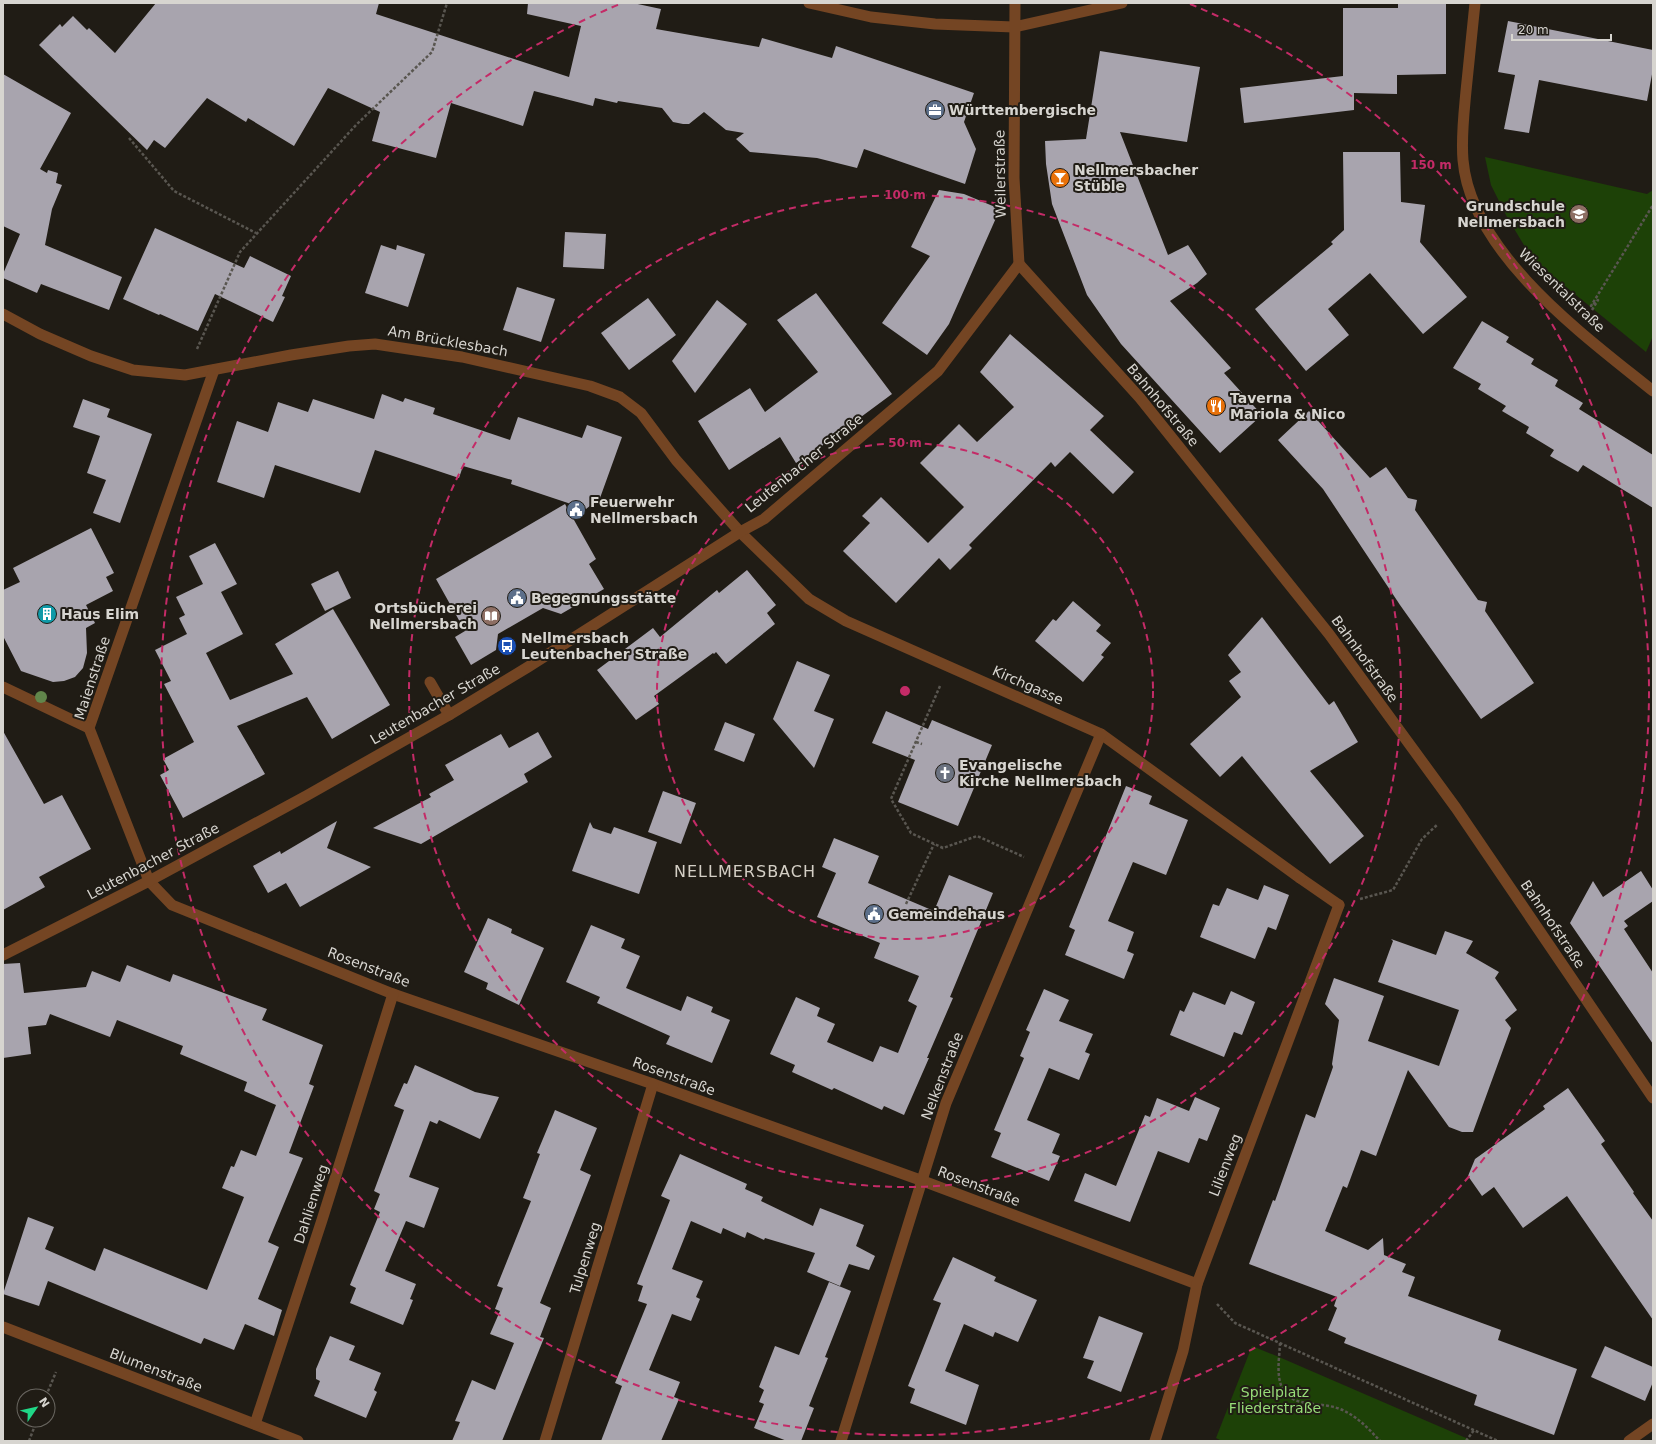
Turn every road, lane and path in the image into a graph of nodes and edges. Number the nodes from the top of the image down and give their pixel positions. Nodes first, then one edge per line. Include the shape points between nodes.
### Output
1 (447, 3) edge
2 (809, 3) edge
3 (1015, 3) edge
4 (1122, 3) edge
5 (1476, 3) edge
6 (1014, 27) junction
7 (129, 138) dead end
8 (1653, 205) edge
9 (256, 233) junction
10 (1019, 264) junction
11 (3, 314) edge
12 (1580, 331) junction
13 (214, 370) junction
14 (185, 375) junction
15 (1653, 391) edge
16 (740, 532) junction
17 (948, 666) junction
18 (430, 682) dead end
19 (3, 687) edge
20 (449, 715) junction
21 (90, 728) junction
22 (1101, 734) junction
23 (916, 742) junction
24 (922, 744) dead end
25 (1456, 808) junction
26 (934, 844) junction
27 (1046, 866) junction
28 (149, 882) junction
29 (906, 904) dead end
30 (1338, 905) junction
31 (3, 955) edge
32 (393, 994) junction
33 (653, 1084) junction
34 (1653, 1098) edge
35 (922, 1180) junction
36 (1197, 1284) junction
37 (3, 1327) edge
38 (1280, 1343) junction
39 (255, 1424) junction
40 (1653, 1424) edge
41 (34, 1428) edge
42 (1474, 1430) junction
43 (29, 1441) edge
44 (298, 1441) edge
45 (545, 1441) edge
46 (841, 1441) edge
47 (1155, 1441) edge
48 (1380, 1441) edge
49 (1466, 1441) edge
50 (1498, 1441) edge
51 (1629, 1441) edge

1 - 9 path via 432,52 356,125
2 - 6 street via 871,17 935,24
3 - 6 street, Weilerstraße
4 - 6 street
5 - 12 street, Wiesentalstraße via 1463,124 1463,160 1468,192 1488,231 1515,268
6 - 10 street, Weilerstraße via 1014,178
7 - 9 path via 174,191
8 - 12 path via 1591,306 1598,300
9 - 14 path via 240,252
10 - 16 street, Leutenbacher Straße via 938,371 764,519
10 - 25 street, Bahnhofstraße via 1140,398 1329,634
11 - 14 street, Am Brücklesbach via 40,334 91,356 133,370
12 - 15 street, Wiesentalstraße
13 - 14 street, Am Brücklesbach
13 - 16 street, Am Brücklesbach via 342,347 375,344 462,357 590,386 620,397 641,413 676,460
13 - 21 street, Maienstraße
16 - 17 street, Kirchgasse via 809,600 846,621
16 - 20 street, Leutenbacher Straße
17 - 22 street, Kirchgasse
17 - 23 path
18 - 20 street
19 - 21 street
20 - 28 street, Leutenbacher Straße
21 - 28 street, Maienstraße
22 - 27 street, Nelkenstraße
22 - 30 street, Kirchgasse
23 - 24 path
23 - 26 path via 891,799 911,833
25 - 30 path via 1422,839 1393,890
25 - 34 street, Bahnhofstraße
26 - 27 path via 943,848 978,836
26 - 29 path
27 - 35 street, Nelkenstraße via 946,1103
28 - 31 street, Leutenbacher Straße
28 - 32 street, Rosenstraße via 172,905
30 - 36 street, Lilienweg
32 - 33 street, Rosenstraße
32 - 39 street, Dahlienweg
33 - 35 street, Rosenstraße
33 - 45 street, Tulpenweg
35 - 36 street, Rosenstraße
35 - 46 street, Nelkenstraße
36 - 38 path via 1235,1323
36 - 47 street, Lilienweg via 1183,1351
37 - 39 street, Blumenstraße
38 - 42 path
38 - 48 path via 1278,1382 1285,1394 1299,1402 1339,1409 1362,1421
39 - 44 street, Blumenstraße
40 - 51 street
41 - 43 path
42 - 49 path
42 - 50 path

